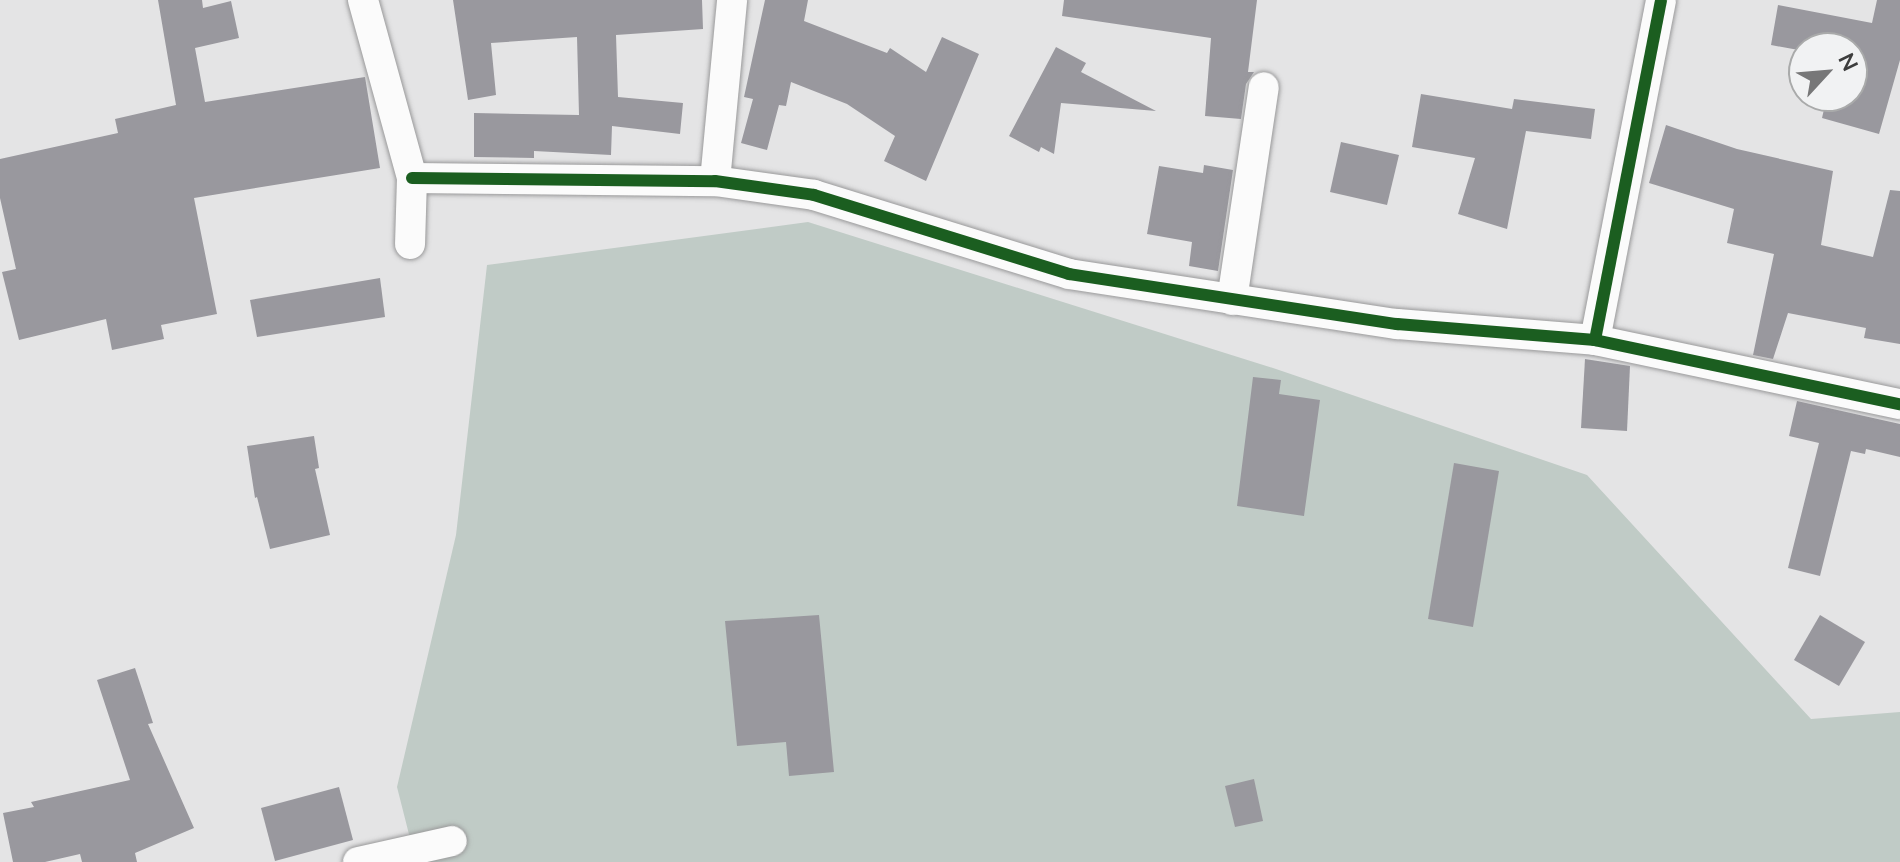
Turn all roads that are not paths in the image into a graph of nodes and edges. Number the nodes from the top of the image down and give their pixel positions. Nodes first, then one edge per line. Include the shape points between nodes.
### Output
1 (363, 0) edge
2 (732, 0) edge
3 (1661, 0) edge
4 (1264, 87) dead end
5 (412, 178) junction
6 (715, 181) junction
7 (410, 244) dead end
8 (1232, 300) junction
9 (1595, 340) junction
10 (1900, 404) edge
11 (452, 841) dead end
12 (358, 862) edge

1 - 5 street
2 - 6 street
3 - 9 street
4 - 8 street
5 - 6 street
5 - 7 street
6 - 8 street via 814,195 1069,274
8 - 9 street via 1397,324
9 - 10 street
11 - 12 street

